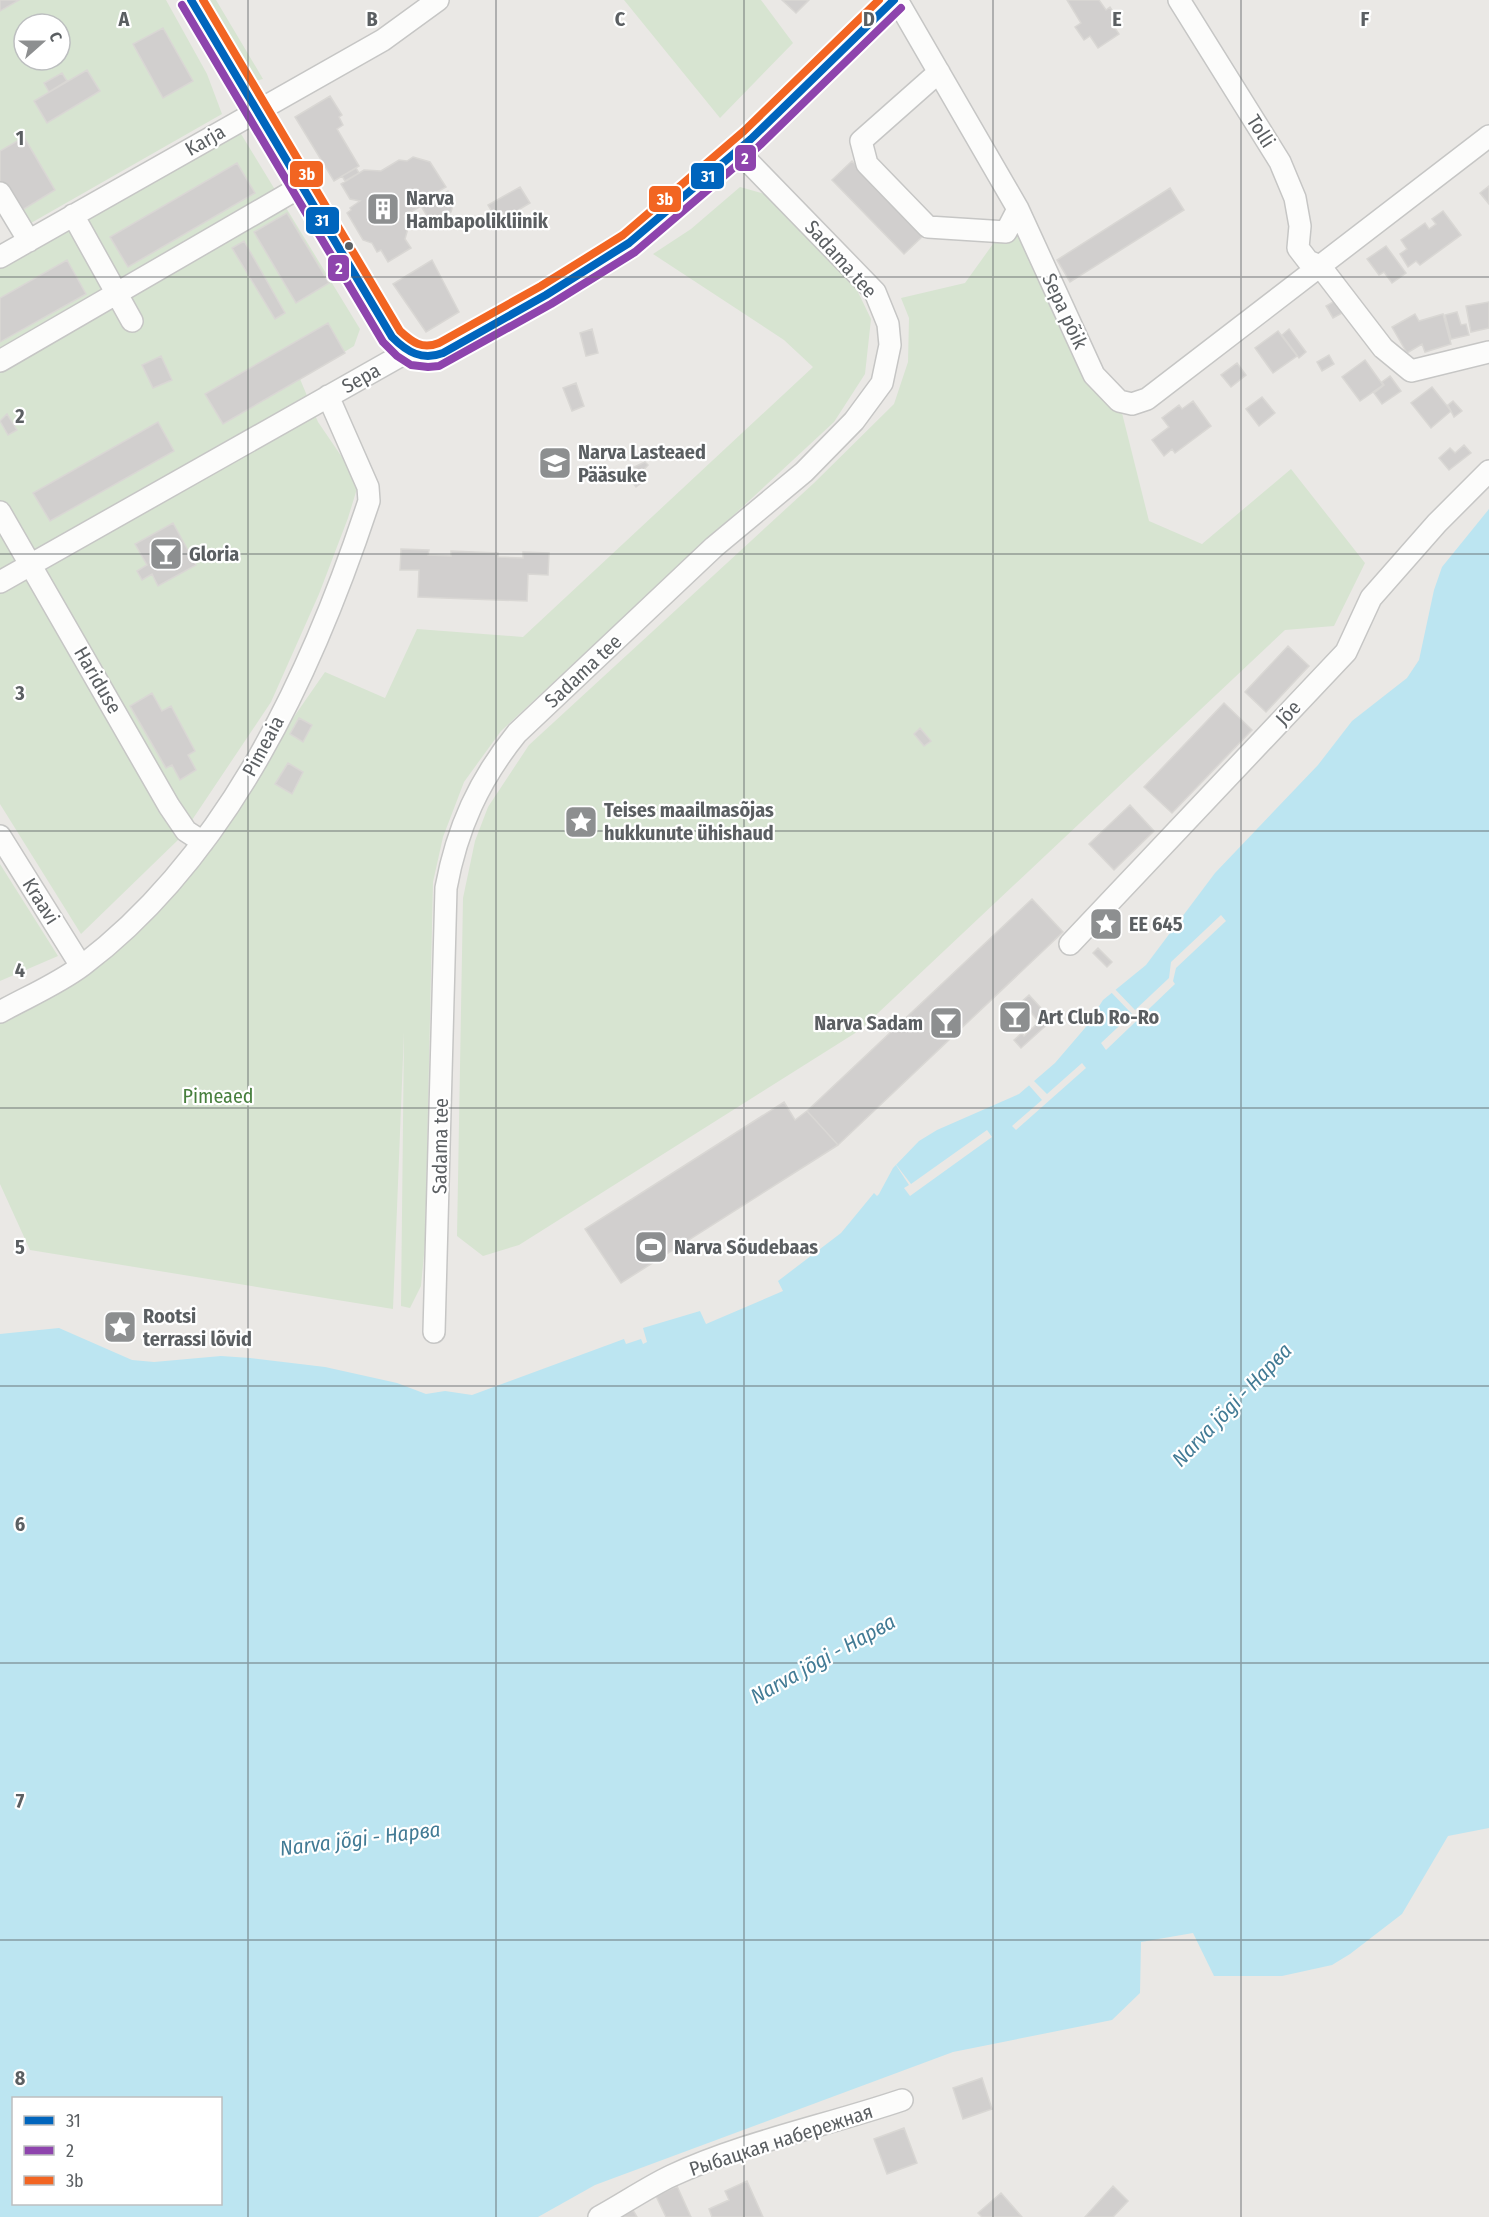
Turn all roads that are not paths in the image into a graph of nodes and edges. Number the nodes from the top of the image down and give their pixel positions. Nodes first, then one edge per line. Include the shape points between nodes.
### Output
1 (191, 0) edge
2 (438, 0) edge
3 (896, 0) edge
4 (1179, 0) edge
5 (939, 72) junction
6 (257, 110) junction
7 (1489, 136) edge
8 (738, 151) junction
9 (302, 186) junction
10 (0, 194) edge
11 (1018, 209) junction
12 (73, 215) junction
13 (29, 241) junction
14 (0, 257) edge
15 (1320, 266) junction
16 (117, 294) junction
17 (132, 321) dead end
18 (407, 352) junction
19 (1489, 352) edge
20 (0, 361) edge
21 (328, 396) junction
22 (1489, 471) edge
23 (0, 512) edge
24 (32, 564) junction
25 (0, 582) edge
26 (0, 836) edge
27 (203, 842) junction
28 (1070, 944) dead end
29 (81, 966) junction
30 (0, 1012) edge
31 (434, 1332) dead end
32 (902, 2100) dead end
33 (599, 2217) edge

1 - 6 street
2 - 6 street, Karja via 383,40 280,101
3 - 5 street, Sepa põik
3 - 8 street
4 - 15 street, Tolli via 1280,162 1296,198 1298,248 1308,261
5 - 11 street, Sepa põik
5 - 11 street via 861,141 867,164 928,227 1006,232
6 - 9 street
6 - 12 street, Karja
7 - 15 street
8 - 18 street via 629,243 546,295 436,356
8 - 31 street, Sadama tee via 874,292 888,324 888,366 875,396 804,472 714,547 517,733 491,767 467,811 446,888
9 - 16 street
9 - 18 street via 392,337
10 - 13 street
11 - 15 street, Sepa põik via 1094,375 1119,401 1132,404 1147,399
12 - 13 street, Karja
12 - 16 street
13 - 14 street, Karja
15 - 19 street, Tolli via 1383,348 1411,371
16 - 17 street
16 - 20 street
18 - 21 street, Sepa
21 - 24 street, Sepa
21 - 27 street, Pimeaia via 368,487 369,501 311,651 258,758
22 - 28 street, Jõe via 1371,598 1346,652
23 - 24 street, Hariduse
24 - 25 street, Sepa
24 - 27 street, Hariduse via 169,806 186,831
26 - 29 street, Kraavi
27 - 29 street, Pimeaia via 140,917
29 - 30 street, Pimeaia
32 - 33 street, Рыбацкая набережная via 842,2121 760,2142 670,2177

